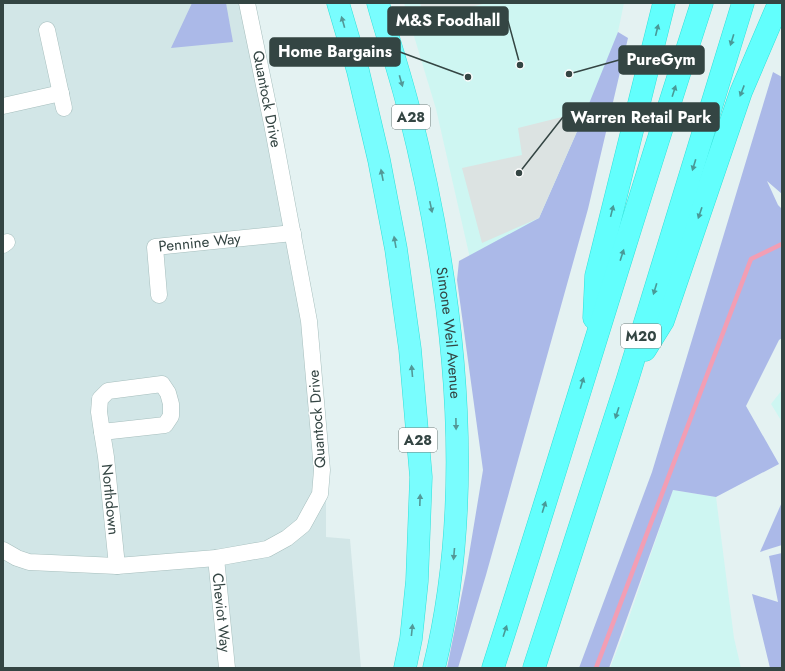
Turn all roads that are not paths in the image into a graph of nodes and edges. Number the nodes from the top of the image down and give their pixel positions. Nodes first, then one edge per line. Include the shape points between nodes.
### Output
1 (247, 3) edge
2 (338, 3) edge
3 (378, 3) edge
4 (664, 3) edge
5 (702, 3) edge
6 (743, 3) edge
7 (779, 3) edge
8 (47, 30) dead end
9 (3, 106) edge
10 (293, 233) junction
11 (159, 296) dead end
12 (593, 346) junction
13 (627, 381) junction
14 (102, 432) junction
15 (3, 550) edge
16 (216, 558) junction
17 (117, 566) junction
18 (227, 668) edge
19 (405, 668) edge
20 (434, 668) edge
21 (493, 668) edge
22 (534, 668) edge

1 - 10 street, Quantock Drive
19 -> 2 highway, A28 via 418,581 421,477 410,349 396,249 379,160 358,71
3 -> 20 highway, Simone Weil Avenue / A28 via 409,108 436,232 448,312 456,396 457,478 454,553 447,612
12 -> 4 highway, M20 via 596,276
12 -> 5 highway, M20
6 -> 13 highway, M20
7 -> 13 highway, M20 via 741,92 663,321
8 - 9 street via 62,101
10 - 11 street, Pennine Way via 154,248
10 - 16 street, Quantock Drive via 310,329 322,470 320,494 303,525 287,538 267,549
21 -> 12 highway, M20
13 -> 22 highway, M20
14 - 14 street, Northdown via 100,399 108,391 162,384 168,393 171,416 164,425
14 - 17 street, Northdown
15 - 17 street, Quantock Drive via 29,562
16 - 17 street, Quantock Drive
16 - 18 street, Cheviot Way

